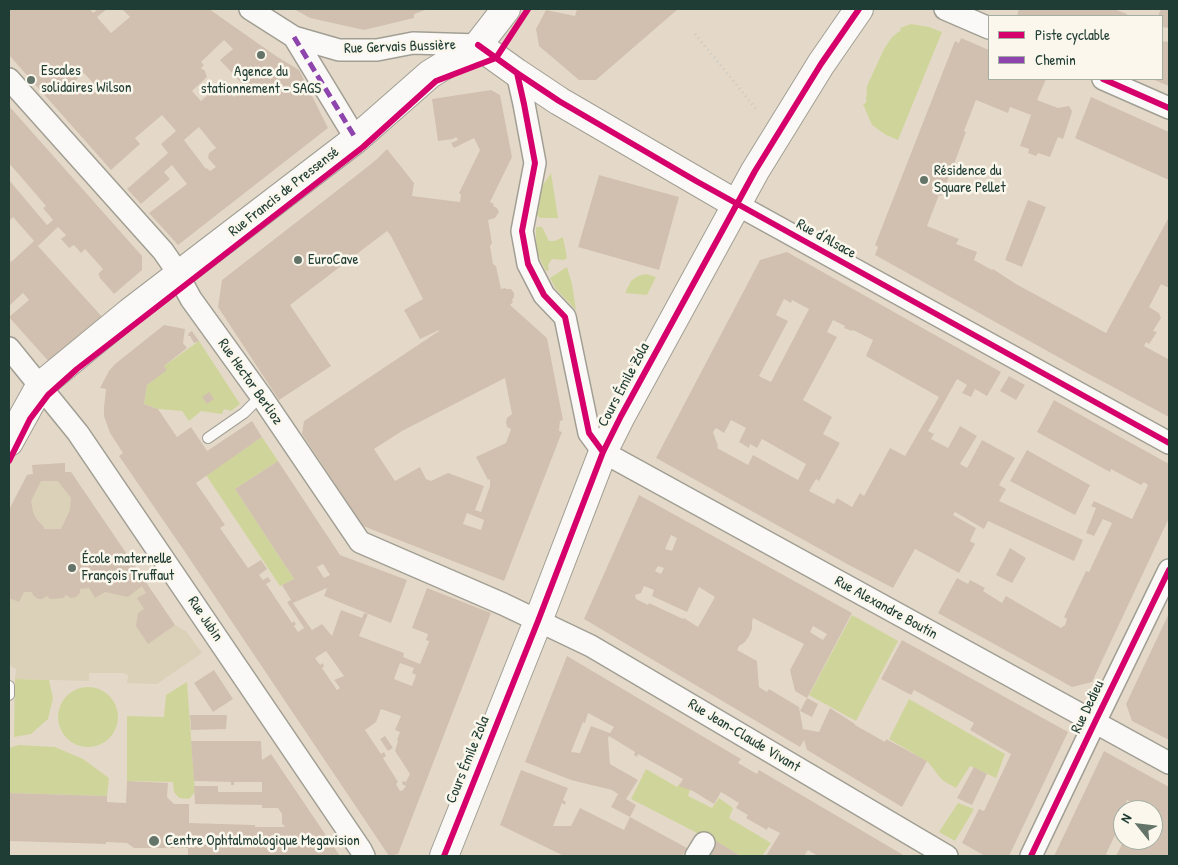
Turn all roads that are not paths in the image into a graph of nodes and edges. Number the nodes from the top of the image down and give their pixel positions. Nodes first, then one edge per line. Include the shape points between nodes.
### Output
1 (250, 9) edge
2 (506, 9) edge
3 (859, 9) edge
4 (945, 9) edge
5 (988, 28) edge
6 (294, 37) junction
7 (478, 44) junction
8 (518, 73) junction
9 (9, 79) edge
10 (1105, 80) edge
11 (1169, 108) edge
12 (356, 139) junction
13 (736, 204) junction
14 (178, 276) junction
15 (9, 348) edge
16 (40, 386) junction
17 (261, 396) junction
18 (208, 438) dead end
19 (9, 442) edge
20 (1169, 443) edge
21 (603, 452) junction
22 (1169, 570) edge
23 (538, 621) junction
24 (9, 686) edge
25 (9, 695) edge
26 (1095, 722) junction
27 (1169, 763) edge
28 (364, 856) edge
29 (444, 856) edge
30 (947, 856) edge
31 (1032, 856) edge

1 - 6 street, Rue Gervais Bussière
2 - 7 street, Rue Francis de Pressensé
3 - 13 street, Cours Émile Zola via 816,72
4 - 5 street
6 - 7 street, Rue Gervais Bussière via 339,50 377,50 413,43
6 - 12 street, Rue Gervais Bussière
7 - 8 street, Rue d'Alsace
7 - 12 street, Rue Francis de Pressensé via 430,74
8 - 13 street, Rue d'Alsace via 593,121
8 - 21 street via 535,164 522,231 528,264 544,295 565,317 589,433
9 - 14 street, Rue Hector Berlioz via 163,251
10 - 11 street
12 - 14 street, Rue Francis de Pressensé
13 - 20 street, Rue d'Alsace
13 - 21 street, Cours Émile Zola
14 - 16 street, Rue Francis de Pressensé
14 - 17 street, Rue Hector Berlioz
15 - 16 street, Rue Jubin
16 - 19 street
16 - 28 street, Rue Jubin via 78,434
17 - 18 lane via 244,413
17 - 23 street, Rue Hector Berlioz via 330,488 360,542
21 - 23 street, Cours Émile Zola
21 - 26 street, Rue Alexandre Boutin
22 - 26 street, Rue Dedieu
23 - 29 street, Cours Émile Zola
23 - 30 street, Rue Jean-Claude Vivant via 591,646
24 - 25 lane
26 - 27 street, Rue Alexandre Boutin
26 - 31 street, Rue Dedieu

